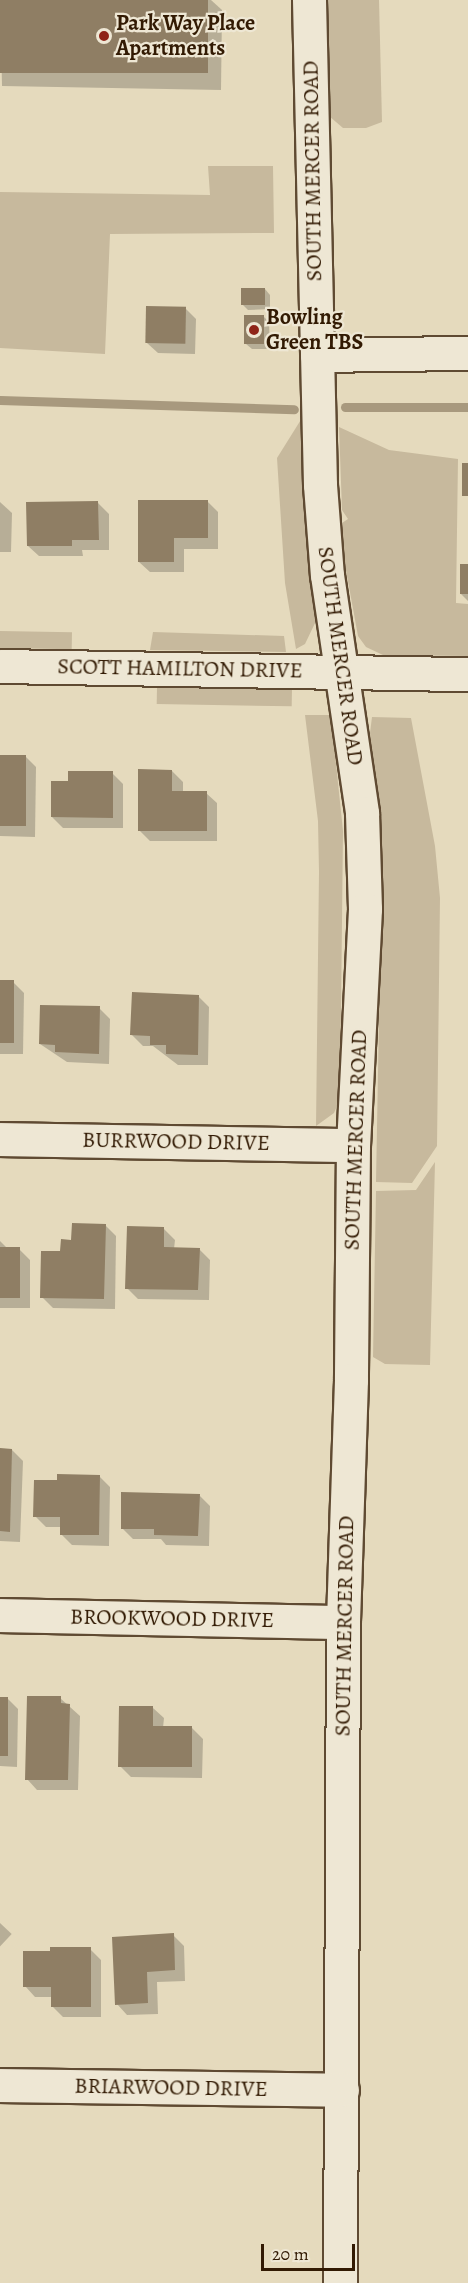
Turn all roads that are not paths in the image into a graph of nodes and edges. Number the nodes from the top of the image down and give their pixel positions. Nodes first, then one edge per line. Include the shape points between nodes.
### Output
1 (309, 0) edge
2 (468, 353) edge
3 (317, 355) junction
4 (0, 666) edge
5 (341, 672) junction
6 (468, 674) edge
7 (0, 1139) edge
8 (353, 1145) junction
9 (0, 1615) edge
10 (343, 1622) junction
11 (0, 2085) edge
12 (342, 2091) junction
13 (340, 2283) edge

1 - 3 street, SOUTH MERCER ROAD
2 - 3 street
3 - 5 street, SOUTH MERCER ROAD via 326,564
4 - 5 street, SCOTT HAMILTON DRIVE
5 - 6 street, SCOTT HAMILTON DRIVE
5 - 8 street, SOUTH MERCER ROAD via 362,813 365,909
7 - 8 street, BURRWOOD DRIVE
8 - 10 street, SOUTH MERCER ROAD
9 - 10 street, BROOKWOOD DRIVE
10 - 12 street, SOUTH MERCER ROAD
11 - 12 street, BRIARWOOD DRIVE
12 - 13 street, SOUTH MERCER ROAD

